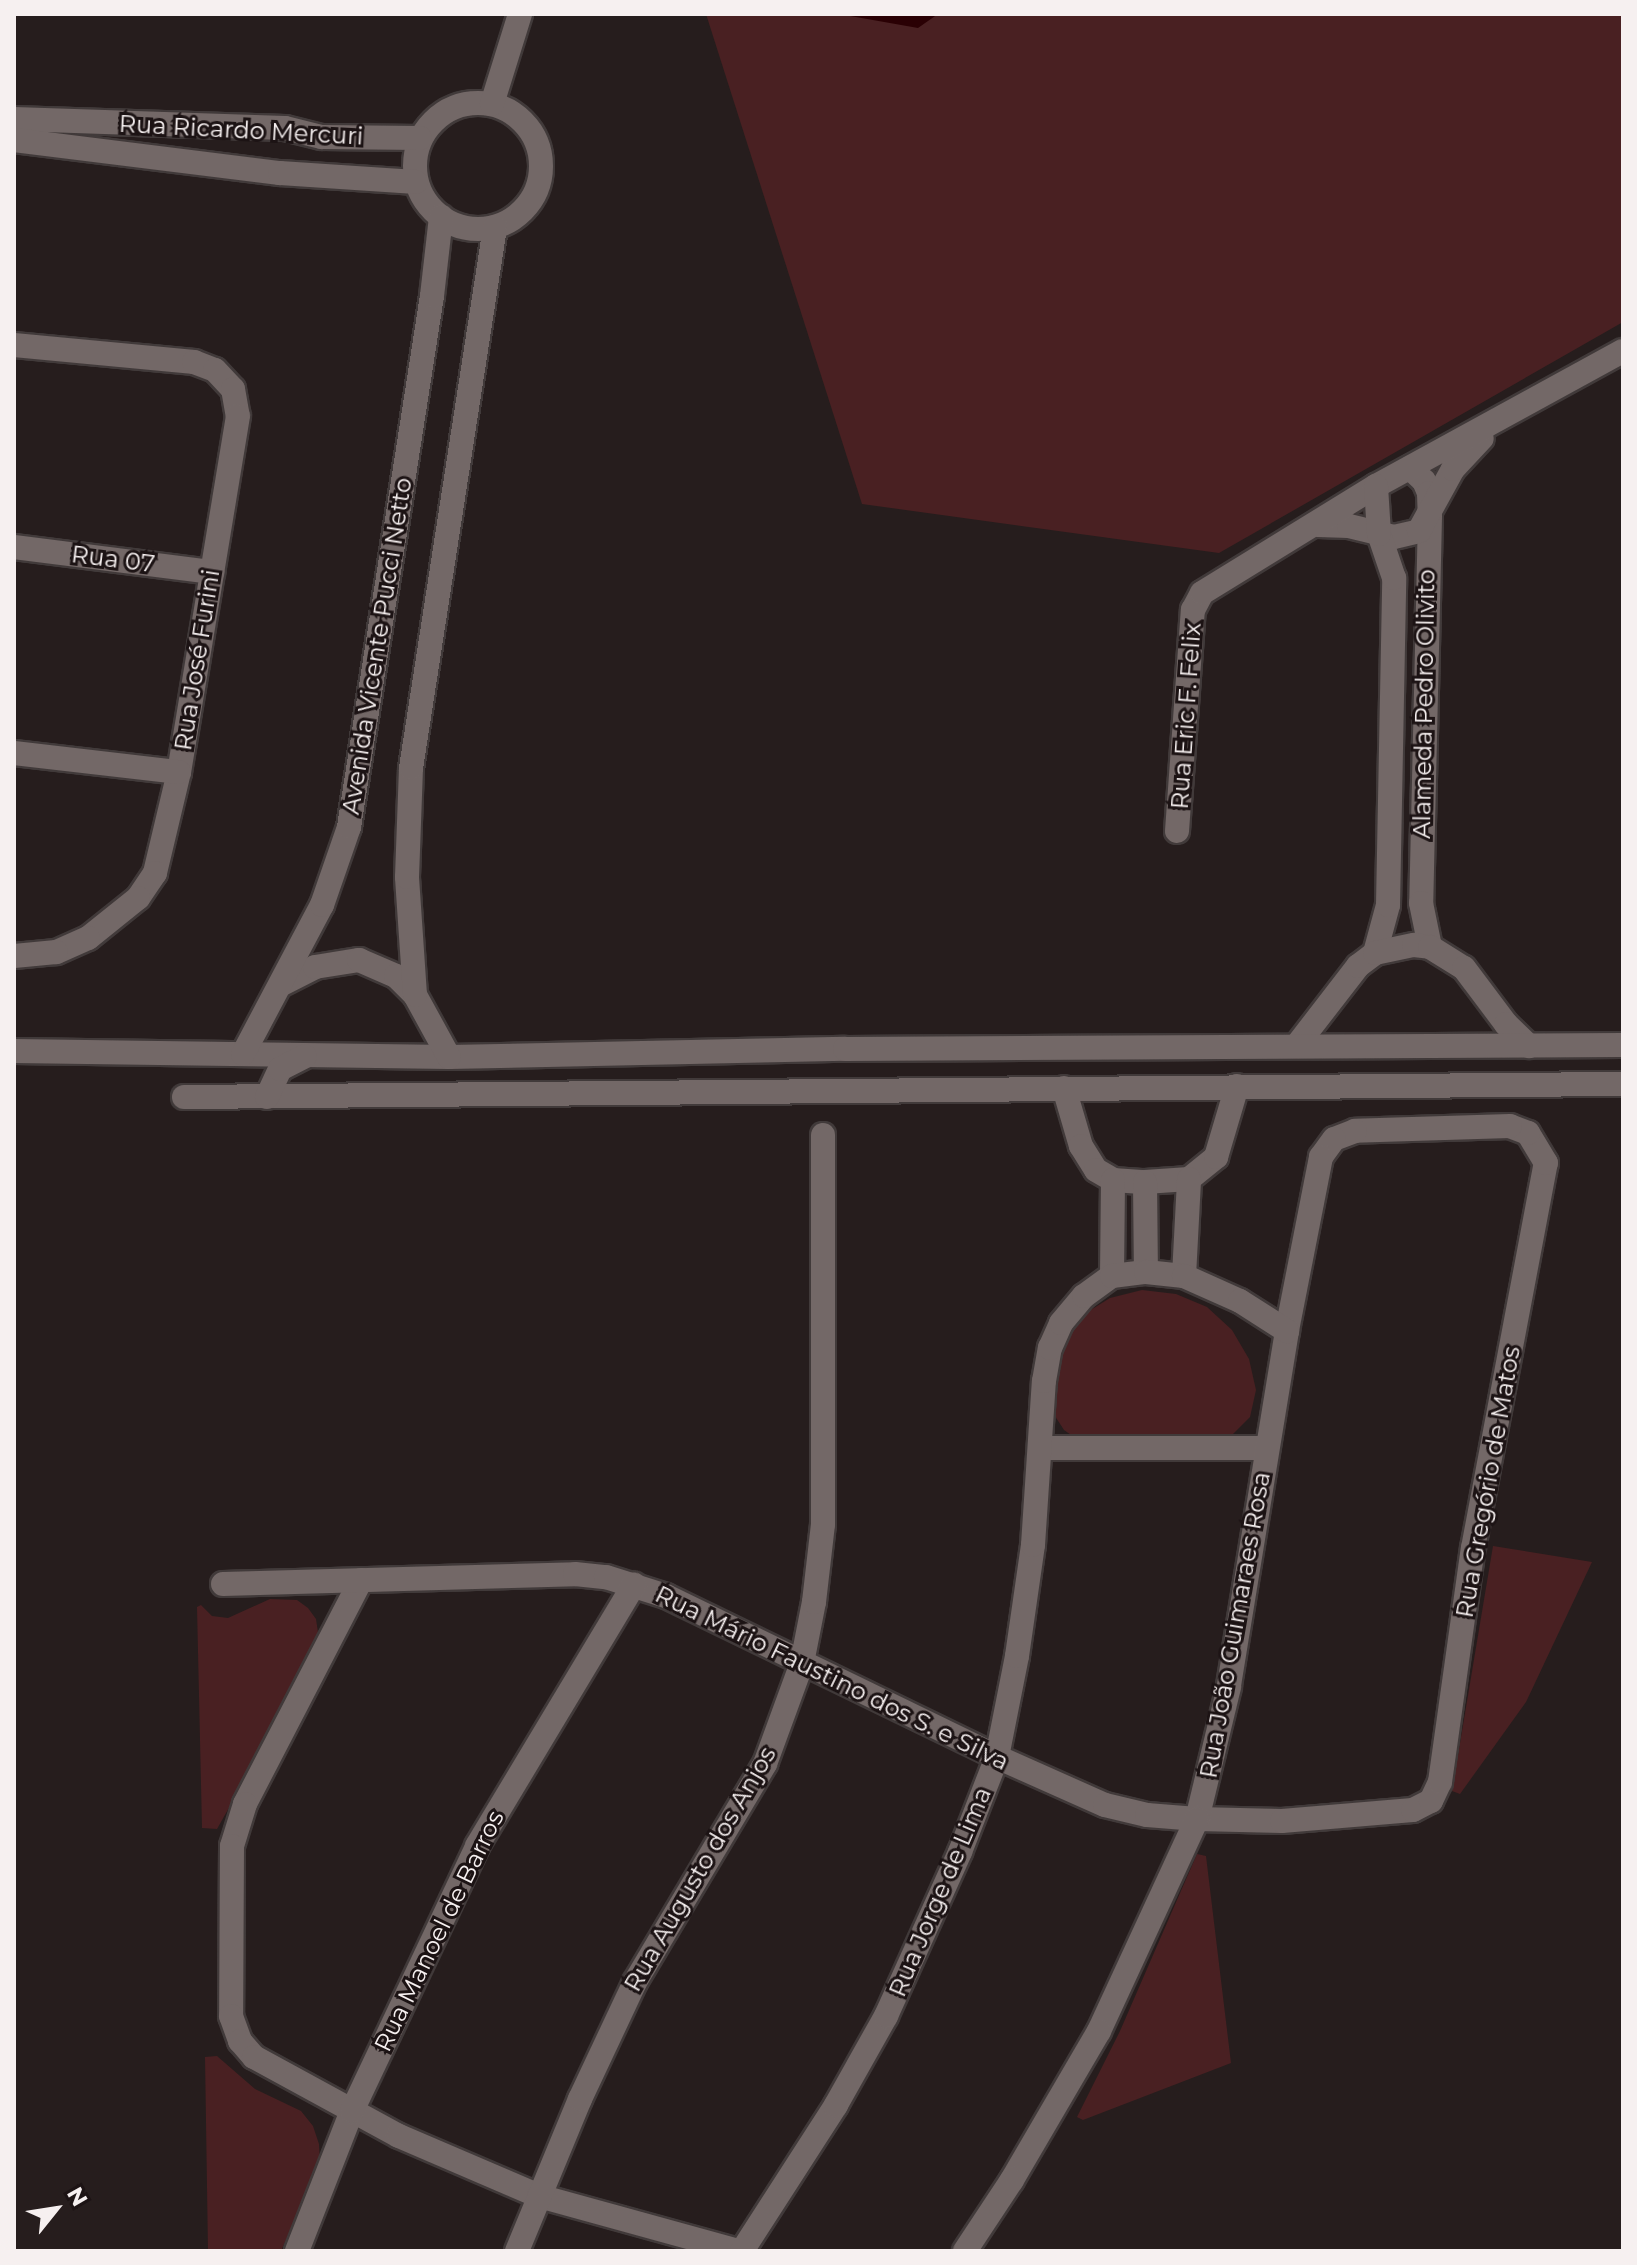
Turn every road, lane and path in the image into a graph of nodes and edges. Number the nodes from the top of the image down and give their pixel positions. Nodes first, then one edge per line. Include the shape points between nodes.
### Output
1 (520, 14) edge
2 (492, 104) junction
3 (14, 119) edge
4 (420, 138) junction
5 (14, 140) edge
6 (416, 182) junction
7 (441, 217) junction
8 (495, 227) junction
9 (14, 345) edge
10 (1623, 351) edge
11 (1499, 422) junction
12 (1410, 468) junction
13 (1376, 486) junction
14 (1430, 516) junction
15 (1318, 525) junction
16 (1379, 534) junction
17 (14, 547) edge
18 (212, 572) junction
19 (14, 753) edge
20 (179, 772) junction
21 (1177, 831) dead end
22 (1430, 947) junction
23 (1375, 953) junction
24 (14, 956) edge
25 (282, 984) junction
26 (415, 995) junction
27 (1297, 1045) junction
28 (1613, 1045) edge
29 (1529, 1046) junction
30 (845, 1049) junction
31 (14, 1051) edge
32 (243, 1054) junction
33 (305, 1056) junction
34 (449, 1057) junction
35 (1613, 1084) edge
36 (1237, 1086) junction
37 (1064, 1088) junction
38 (845, 1089) junction
39 (184, 1097) dead end
40 (267, 1097) junction
41 (823, 1135) dead end
42 (1334, 1139) joint
43 (1189, 1179) junction
44 (1113, 1180) junction
45 (1145, 1182) junction
46 (1146, 1272) junction
47 (1112, 1276) junction
48 (1184, 1276) junction
49 (1287, 1331) junction
50 (1040, 1448) junction
51 (1266, 1448) junction
52 (361, 1580) junction
53 (223, 1584) dead end
54 (634, 1585) junction
55 (802, 1663) junction
56 (997, 1757) junction
57 (1431, 1801) joint
58 (1197, 1819) junction
59 (352, 2111) junction
60 (539, 2196) junction
61 (297, 2251) edge
62 (517, 2251) edge
63 (740, 2251) edge
64 (965, 2251) edge

1 - 2 street
2 - 4 street via 451,108
2 - 8 street via 527,126 541,165 529,204
3 - 4 street, Rua Ricardo Mercuri
4 - 6 street
5 - 6 street, Rua Ricardo Mercuri via 280,173
6 - 7 street via 425,202
7 - 8 street via 458,226
7 - 25 street, Avenida Vicente Pucci Netto via 349,827 322,905
8 - 26 street via 411,768 407,877
9 - 18 street, Rua José Furini via 194,362 215,370 233,389 238,416
10 - 11 street
11 - 12 street
11 - 14 street via 1453,469
12 - 13 street
12 - 14 street, Alameda Pedro Olivito via 1429,493
13 - 15 street, Rua Eric F. Felix
13 - 16 street, Alameda Pedro Olivito
14 - 16 street via 1419,531 1406,536
14 - 22 street, Alameda Pedro Olivito via 1421,903
15 - 16 street
15 - 21 street, Rua Eric F. Felix via 1217,581 1193,610
16 - 23 street, Alameda Pedro Olivito via 1394,578 1388,905
17 - 18 street, Rua 07
18 - 20 street, Rua José Furini
19 - 20 street
20 - 24 street, Rua José Furini via 155,873 138,898 88,938 56,952
22 - 23 street
22 - 29 street via 1464,968
23 - 27 street via 1343,981
25 - 26 street via 315,967 359,960 396,976
25 - 32 street, Avenida Vicente Pucci Netto
26 - 34 street
27 - 29 street
27 - 30 street
28 - 29 street
28 - 35 street
30 - 34 street
30 - 38 street
31 - 32 street
32 - 33 street
32 - 40 street
33 - 34 street
33 - 40 street via 280,1069
35 - 36 street
36 - 37 street
36 - 43 street via 1216,1157
37 - 38 street
37 - 44 street via 1081,1146 1096,1170
38 - 40 street
39 - 40 street
41 - 55 street, Rua Augusto dos Anjos via 823,1524
42 - 49 street, Rua João Guimaraes Rosa via 1321,1157
42 - 57 street, Rua Gregório de Matos via 1355,1131 1510,1126 1528,1133 1546,1163 1473,1548 1440,1782
43 - 45 street
43 - 48 street
44 - 45 street
44 - 47 street
45 - 46 street
46 - 47 street
46 - 48 street
47 - 50 street, Rua Jorge de Lima via 1084,1296 1061,1323 1050,1348
48 - 49 street via 1240,1301
49 - 51 street, Rua João Guimaraes Rosa
50 - 51 street
50 - 56 street, Rua Jorge de Lima via 1023,1615
51 - 58 street, Rua João Guimaraes Rosa via 1229,1687
52 - 53 street, Rua Mário Faustino dos S. e Silva
52 - 54 street, Rua Mário Faustino dos S. e Silva via 575,1574
52 - 59 street via 245,1804 232,1846 231,2016 240,2041 254,2057
54 - 55 street, Rua Mário Faustino dos S. e Silva
54 - 59 street, Rua Manoel de Barros via 477,1846
55 - 56 street, Rua Mário Faustino dos S. e Silva
55 - 60 street, Rua Augusto dos Anjos via 765,1764 635,1982
56 - 58 street, Rua Mário Faustino dos S. e Silva via 1105,1805
56 - 63 street, Rua Jorge de Lima via 886,2016 836,2105
57 - 58 street, Rua Mário Faustino dos S. e Silva via 1413,1810 1282,1821
58 - 64 street, Rua João Guimaraes Rosa via 1099,2031
59 - 60 street
59 - 61 street, Rua Manoel de Barros
60 - 62 street, Rua Augusto dos Anjos
60 - 63 street

